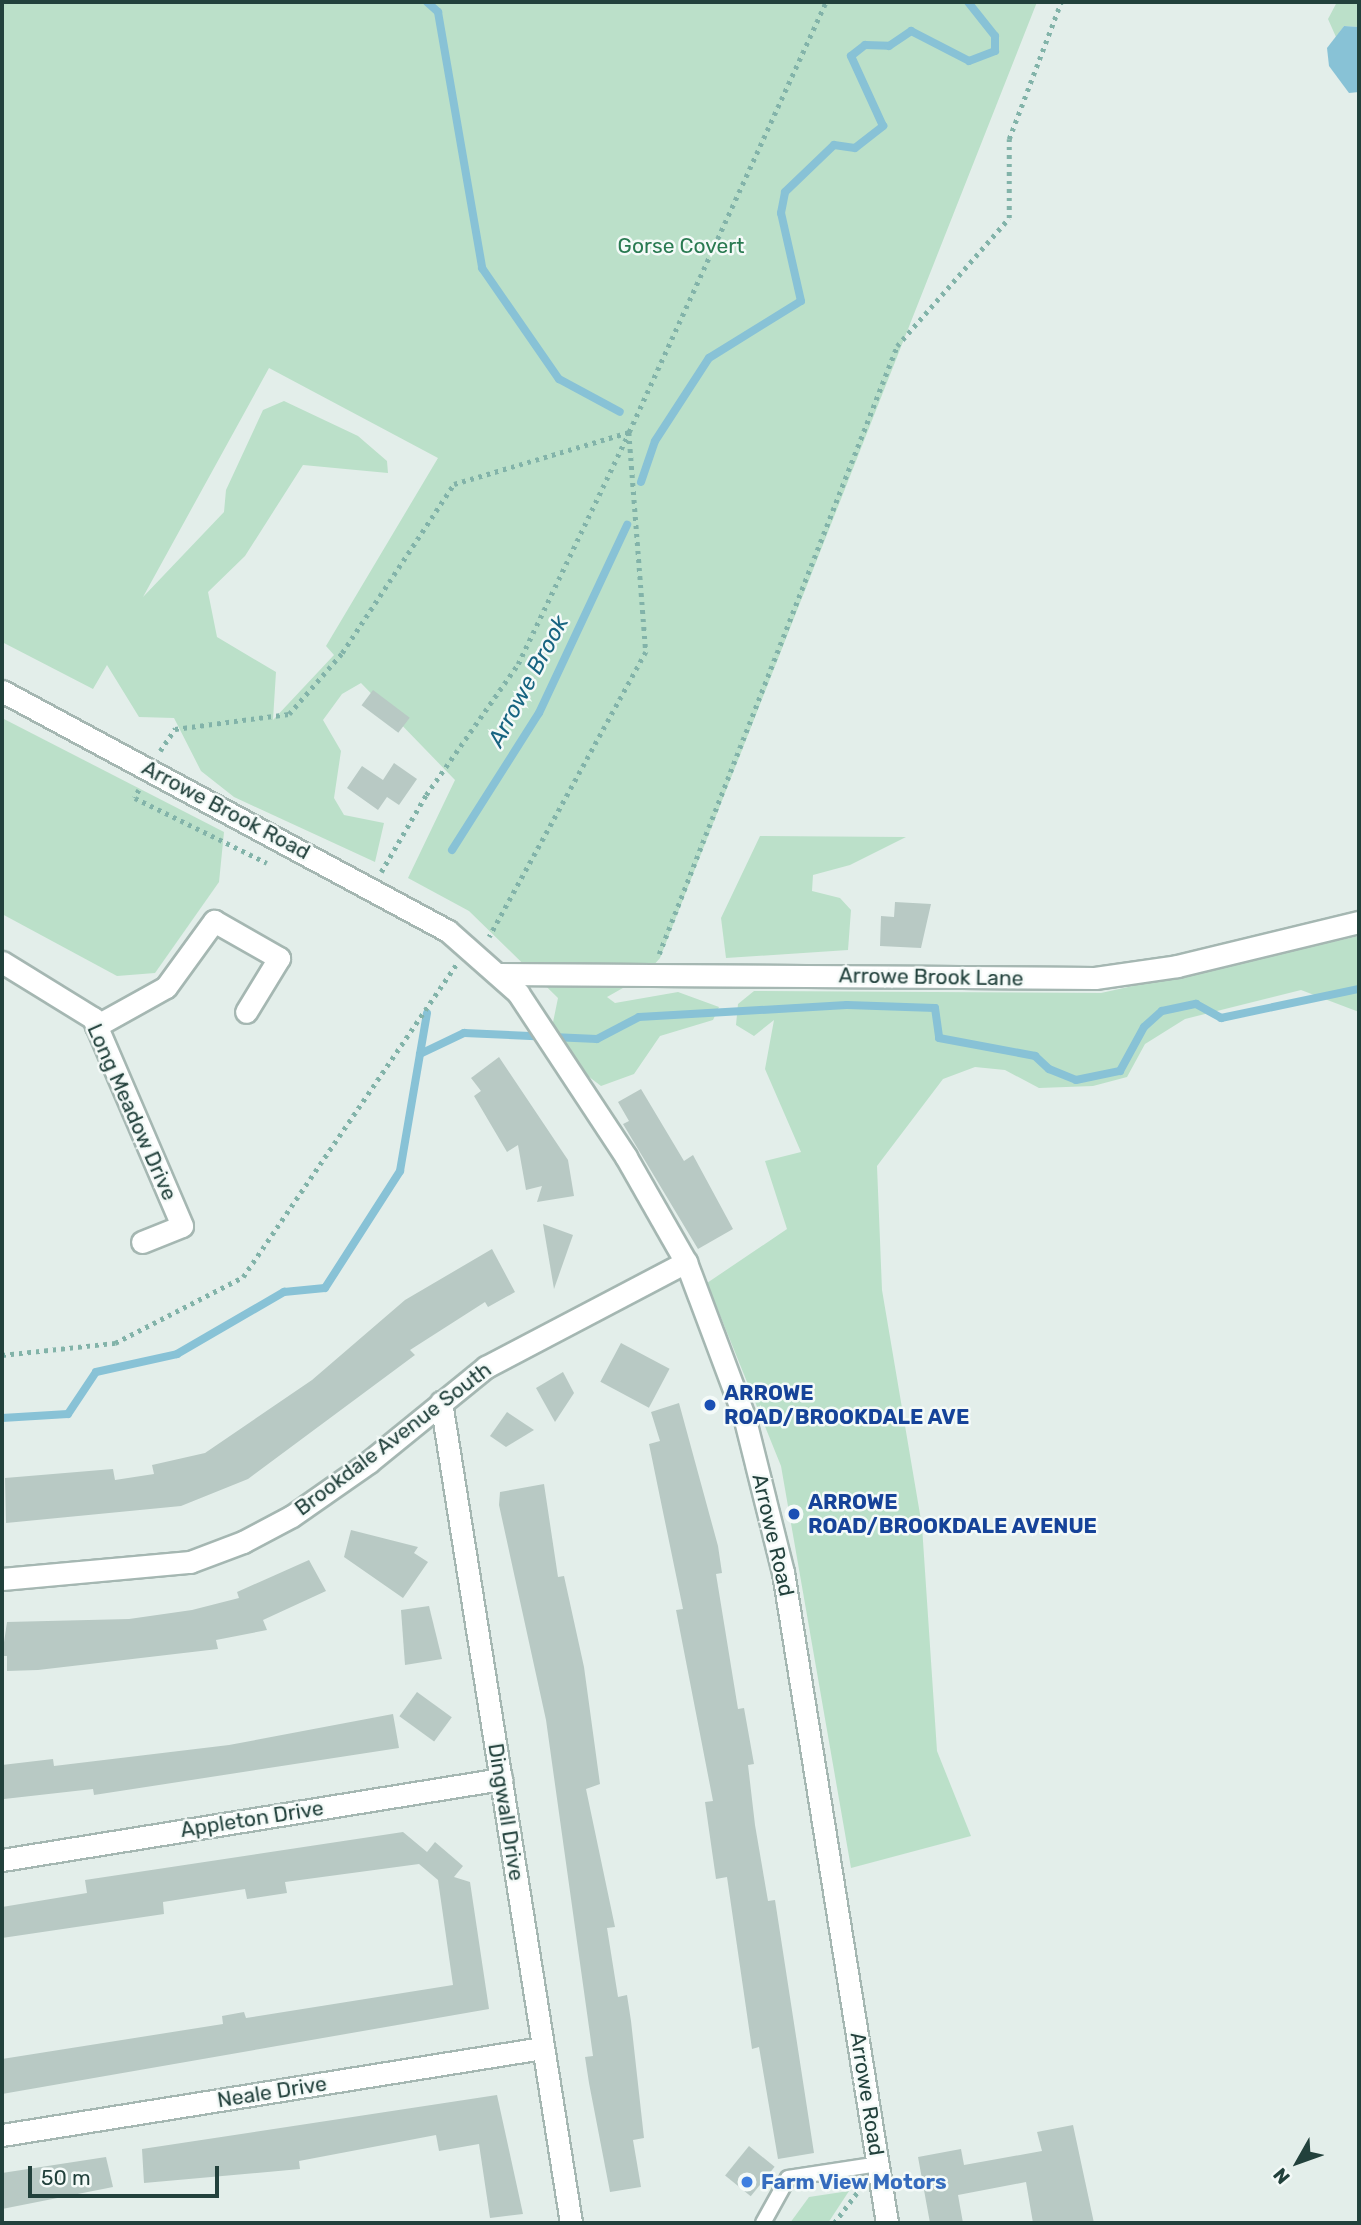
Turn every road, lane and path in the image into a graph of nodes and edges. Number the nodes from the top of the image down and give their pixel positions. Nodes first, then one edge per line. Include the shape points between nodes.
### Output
1 (826, 2) edge
2 (1061, 2) edge
3 (629, 432) junction
4 (2, 691) edge
5 (149, 768) junction
6 (273, 866) dead end
7 (371, 889) junction
8 (1359, 922) edge
9 (448, 931) joint
10 (479, 956) junction
11 (444, 958) dead end
12 (2, 962) edge
13 (498, 974) junction
14 (652, 978) junction
15 (246, 1012) dead end
16 (96, 1027) junction
17 (142, 1242) dead end
18 (686, 1262) junction
19 (2, 1355) edge
20 (441, 1402) junction
21 (2, 1579) edge
22 (502, 1779) junction
23 (2, 1860) edge
24 (542, 2048) junction
25 (2, 2135) edge
26 (878, 2164) junction
27 (571, 2223) edge
28 (763, 2223) edge
29 (834, 2223) edge
30 (887, 2223) edge

1 - 3 path
2 - 14 path via 1009,139 1009,218 897,346
3 - 5 path via 454,484 342,653 289,714 175,729
3 - 7 path via 518,664 426,795
3 - 10 path via 646,652
4 - 5 street, Arrowe Brook Road
5 - 6 path via 135,798
5 - 7 street, Arrowe Brook Road
7 - 9 street, Arrowe Brook Road
8 - 14 street, Arrowe Brook Lane via 1177,967 1095,978 860,973
9 - 10 street, Arrowe Road
10 - 13 street, Arrowe Road
11 - 19 path via 456,965 243,1277 115,1343
12 - 16 street, Long Meadow Drive via 80,1007
13 - 14 street, Arrowe Brook Lane
13 - 18 street, Arrowe Road via 538,1022
15 - 16 street via 279,958 214,921 166,988
16 - 17 street, Long Meadow Drive via 182,1226
18 - 20 street, Brookdale Avenue South via 555,1325
18 - 26 street, Arrowe Road via 744,1416 783,1572
20 - 21 street, Brookdale Avenue South via 292,1517 243,1542 190,1562
20 - 22 street, Dingwall Drive
22 - 23 street, Appleton Drive
22 - 24 street, Dingwall Drive
24 - 25 street, Neale Drive
24 - 27 street, Dingwall Drive
26 - 28 lane via 788,2178
26 - 29 path
26 - 30 street, Arrowe Road

